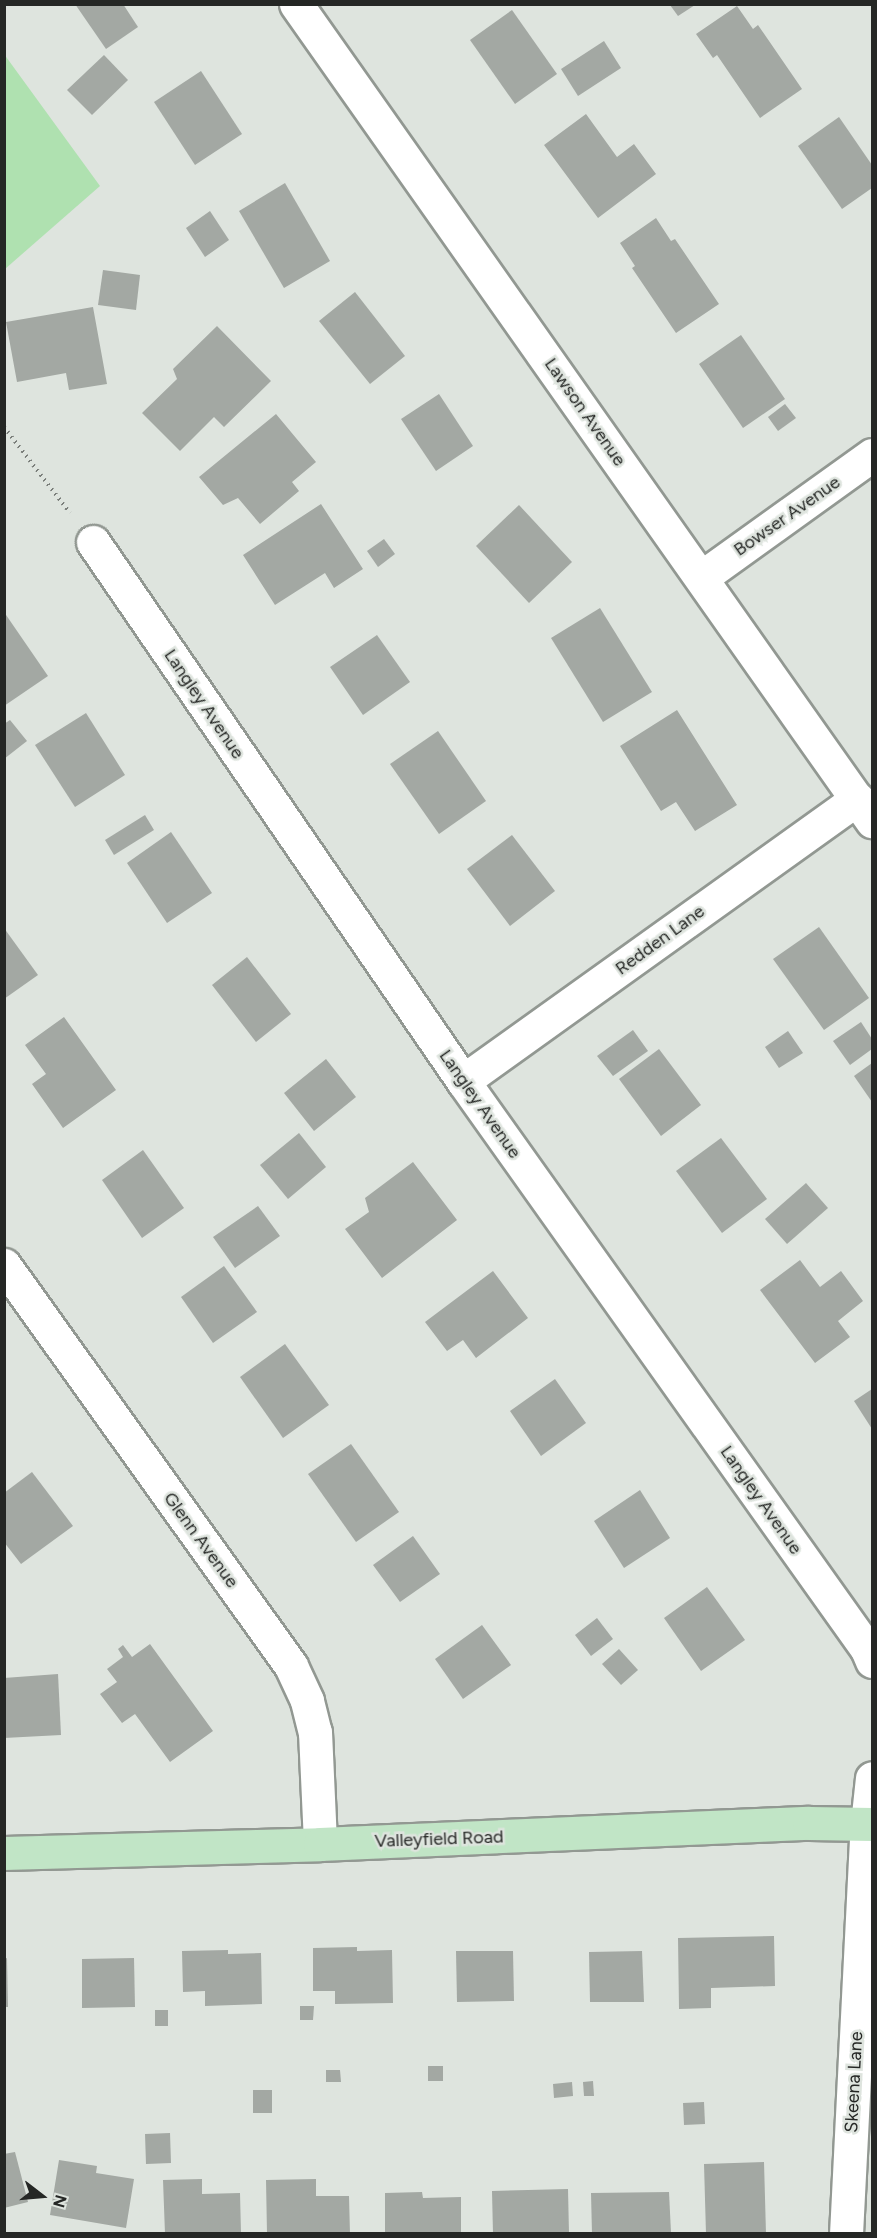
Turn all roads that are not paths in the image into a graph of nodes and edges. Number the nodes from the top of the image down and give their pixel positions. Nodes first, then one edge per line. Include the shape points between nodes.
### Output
1 (296, 4) edge
2 (873, 455) edge
3 (93, 542) road end
4 (702, 577) junction
5 (865, 810) edge
6 (463, 1081) junction
7 (4, 1265) edge
8 (873, 1661) edge
9 (873, 1778) edge
10 (870, 1824) edge
11 (320, 1844) junction
12 (4, 1853) edge
13 (846, 2234) edge

1 - 4 street, Lawson Avenue
2 - 4 street, Bowser Avenue
3 - 6 street, Langley Avenue
4 - 5 street, Lawson Avenue
5 - 6 street, Redden Lane
6 - 8 street, Langley Avenue
7 - 11 street, Glenn Avenue via 291,1666 307,1701 315,1732
9 - 10 street
10 - 11 street, Valleyfield Road via 809,1823
10 - 13 street, Skeena Lane
11 - 12 street, Valleyfield Road

